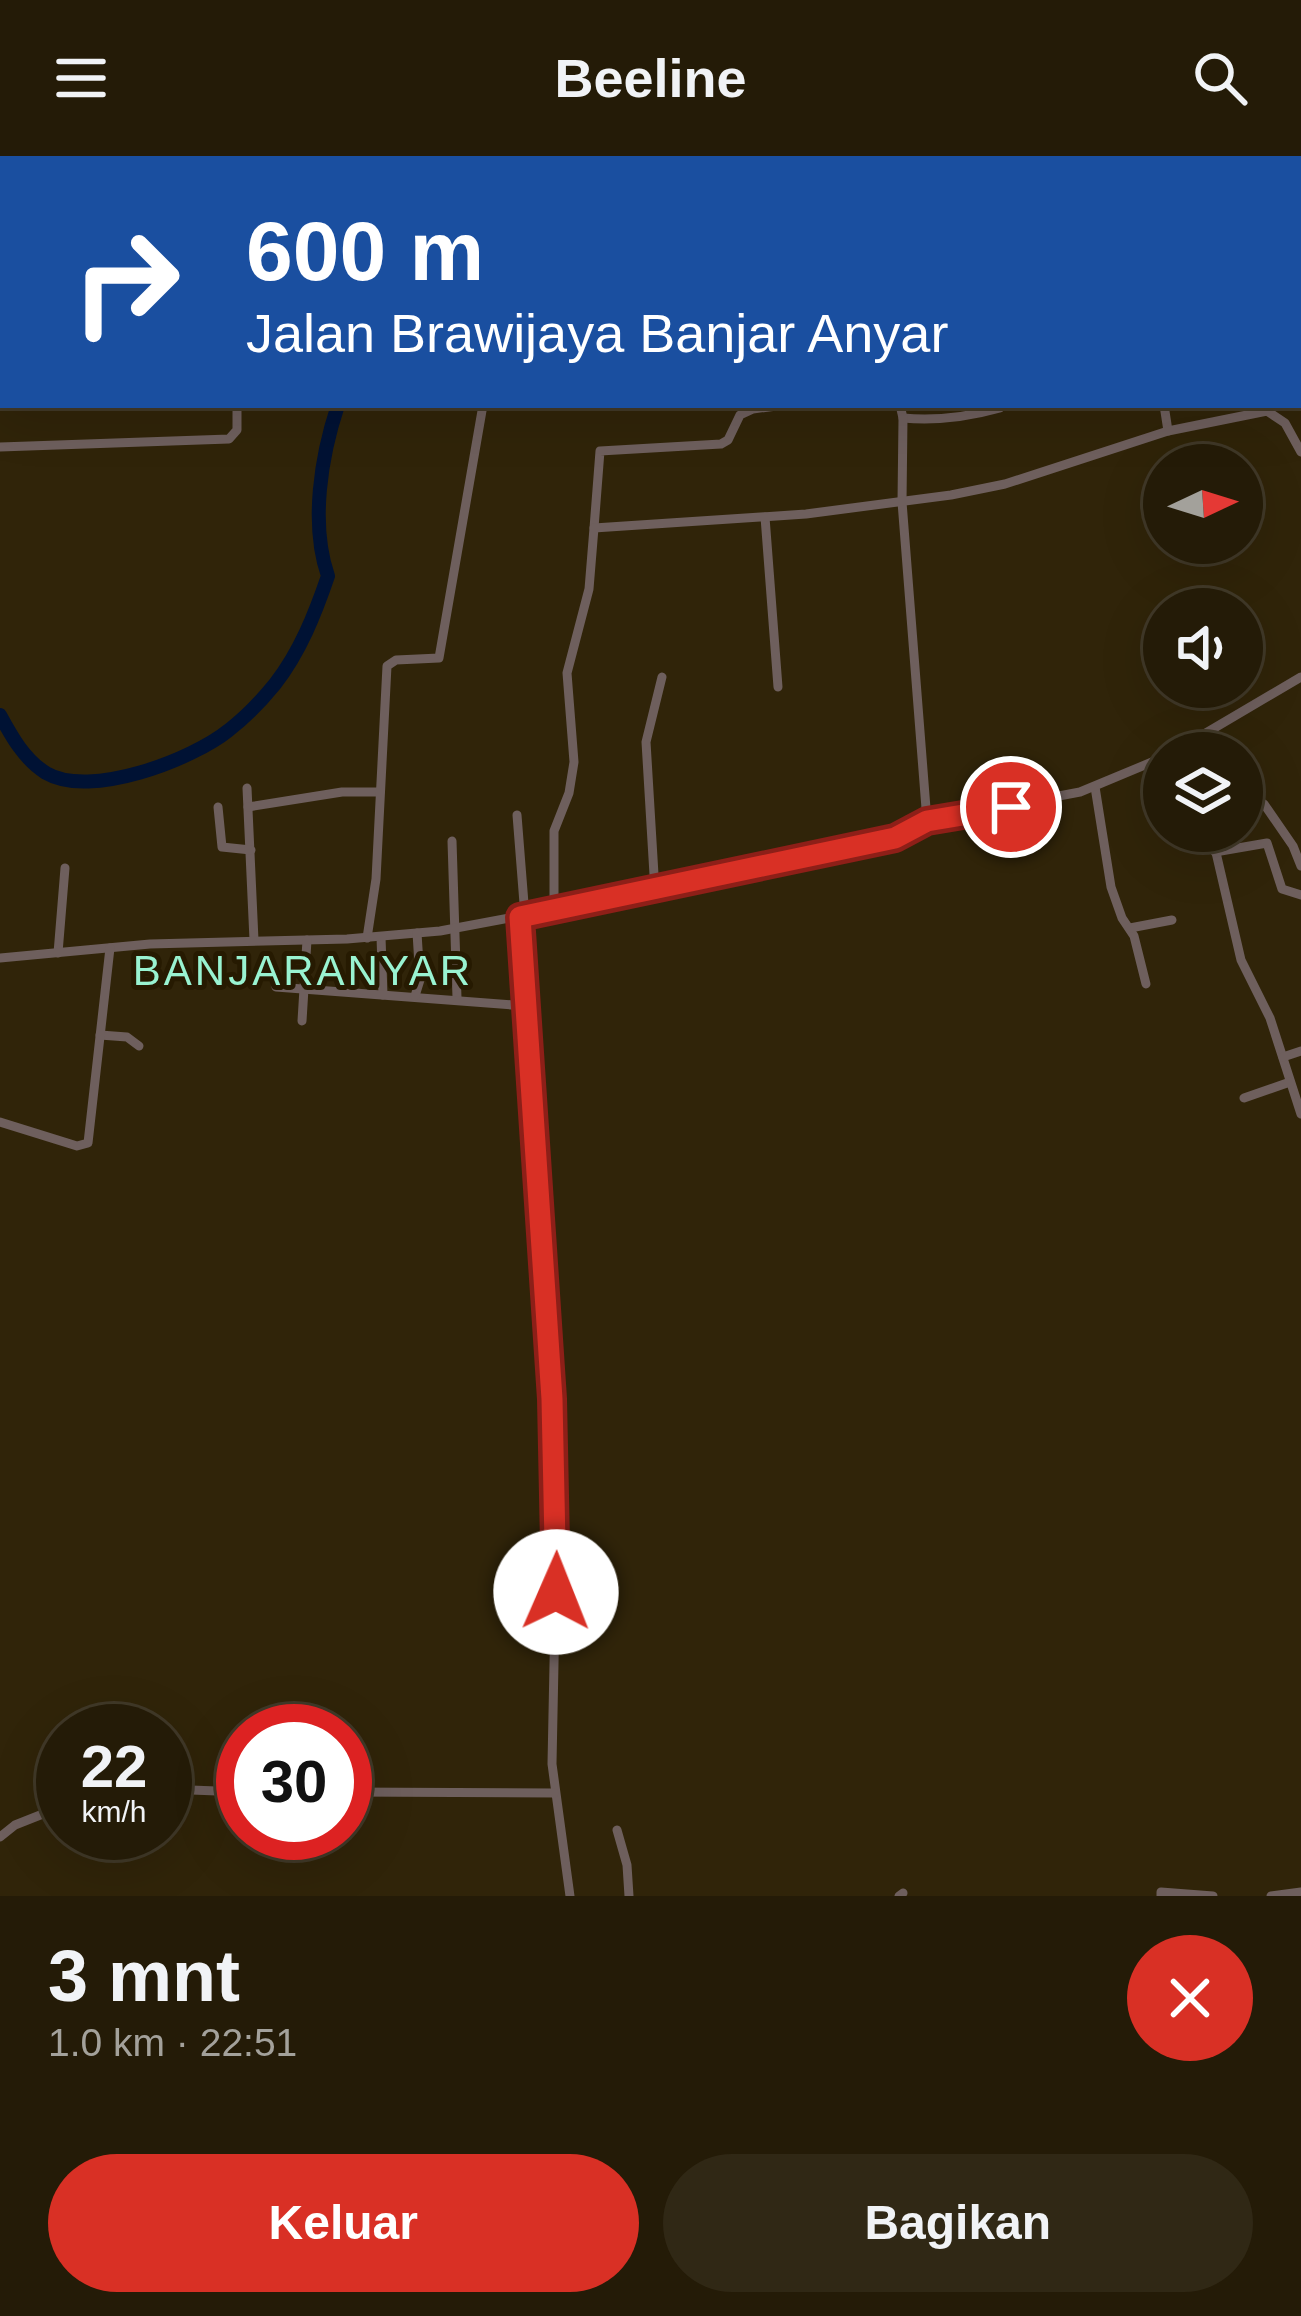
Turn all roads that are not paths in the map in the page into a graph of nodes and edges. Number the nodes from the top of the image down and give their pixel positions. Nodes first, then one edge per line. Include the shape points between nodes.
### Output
1 (237, 408) edge
2 (482, 408) edge
3 (761, 408) edge
4 (901, 408) edge
5 (1000, 408) edge
6 (1164, 408) edge
7 (1266, 408) edge
8 (903, 418) junction
9 (1301, 420) edge
10 (1286, 423) junction
11 (1168, 431) junction
12 (0, 447) edge
13 (1301, 452) edge
14 (902, 502) junction
15 (765, 517) junction
16 (594, 528) junction
17 (662, 677) dead end
18 (1301, 677) edge
19 (778, 687) dead end
20 (1209, 732) edge
21 (1143, 766) edge
22 (1095, 787) junction
23 (247, 788) dead end
24 (380, 792) junction
25 (1263, 804) edge
26 (218, 807) dead end
27 (248, 807) junction
28 (517, 815) dead end
29 (927, 821) junction
30 (452, 841) dead end
31 (1263, 844) edge
32 (251, 850) junction
33 (1215, 852) edge
34 (1301, 866) edge
35 (65, 868) dead end
36 (655, 891) junction
37 (1301, 895) edge
38 (554, 911) junction
39 (523, 916) junction
40 (1172, 920) dead end
41 (453, 928) junction
42 (1130, 928) junction
43 (417, 933) junction
44 (381, 937) junction
45 (367, 938) junction
46 (254, 940) junction
47 (307, 940) junction
48 (110, 948) junction
49 (58, 953) junction
50 (0, 958) edge
51 (1146, 983) dead end
52 (276, 987) dead end
53 (306, 989) junction
54 (382, 995) junction
55 (415, 996) junction
56 (457, 998) junction
57 (526, 1006) junction
58 (302, 1021) dead end
59 (100, 1035) junction
60 (139, 1046) dead end
61 (1301, 1051) edge
62 (1283, 1057) junction
63 (1290, 1082) junction
64 (1244, 1098) dead end
65 (1301, 1114) edge
66 (0, 1122) edge
67 (372, 1792) edge
68 (554, 1792) junction
69 (36, 1817) edge
70 (616, 1830) dead end
71 (0, 1837) edge
72 (1301, 1892) edge
73 (570, 1896) edge
74 (629, 1896) edge
75 (1161, 1896) edge
76 (1213, 1896) edge
77 (1271, 1896) edge

1 - 12 street via 230,439
2 - 24 street via 439,658 387,666
3 - 16 street via 740,415 724,443 601,451
4 - 8 street
5 - 8 street
6 - 11 street
7 - 10 street
7 - 11 street
8 - 14 street
9 - 10 street
10 - 13 street
11 - 14 street via 1006,484
14 - 15 street
14 - 29 street
15 - 16 street
15 - 19 street
16 - 38 street via 589,589 567,673 574,762 554,831
17 - 36 street via 646,742
18 - 20 street
21 - 22 street
22 - 29 street
22 - 42 street via 1111,887
23 - 27 street
24 - 27 street
24 - 45 street
25 - 34 street
26 - 32 street via 222,848
27 - 32 street
28 - 39 street
29 - 36 street via 895,838
30 - 41 street
31 - 37 street via 1282,890
32 - 46 street
33 - 62 street via 1241,960
35 - 49 street
36 - 38 street
38 - 39 street
39 - 41 street
39 - 57 street
40 - 42 street
41 - 43 street
41 - 56 street
42 - 51 street
43 - 44 street
43 - 55 street
44 - 45 street
44 - 54 street
45 - 47 street
46 - 47 street
46 - 48 street
47 - 53 street
48 - 49 street
48 - 59 street
49 - 50 street
52 - 53 street
53 - 54 street
53 - 58 street
54 - 55 street
55 - 56 street
56 - 57 street
57 - 68 street via 557,1514
59 - 60 street via 128,1036
59 - 66 street via 88,1143
61 - 62 street
62 - 63 street
63 - 64 street
63 - 65 street
67 - 68 street
68 - 73 street
69 - 71 street
70 - 74 street
72 - 77 street
75 - 76 street

